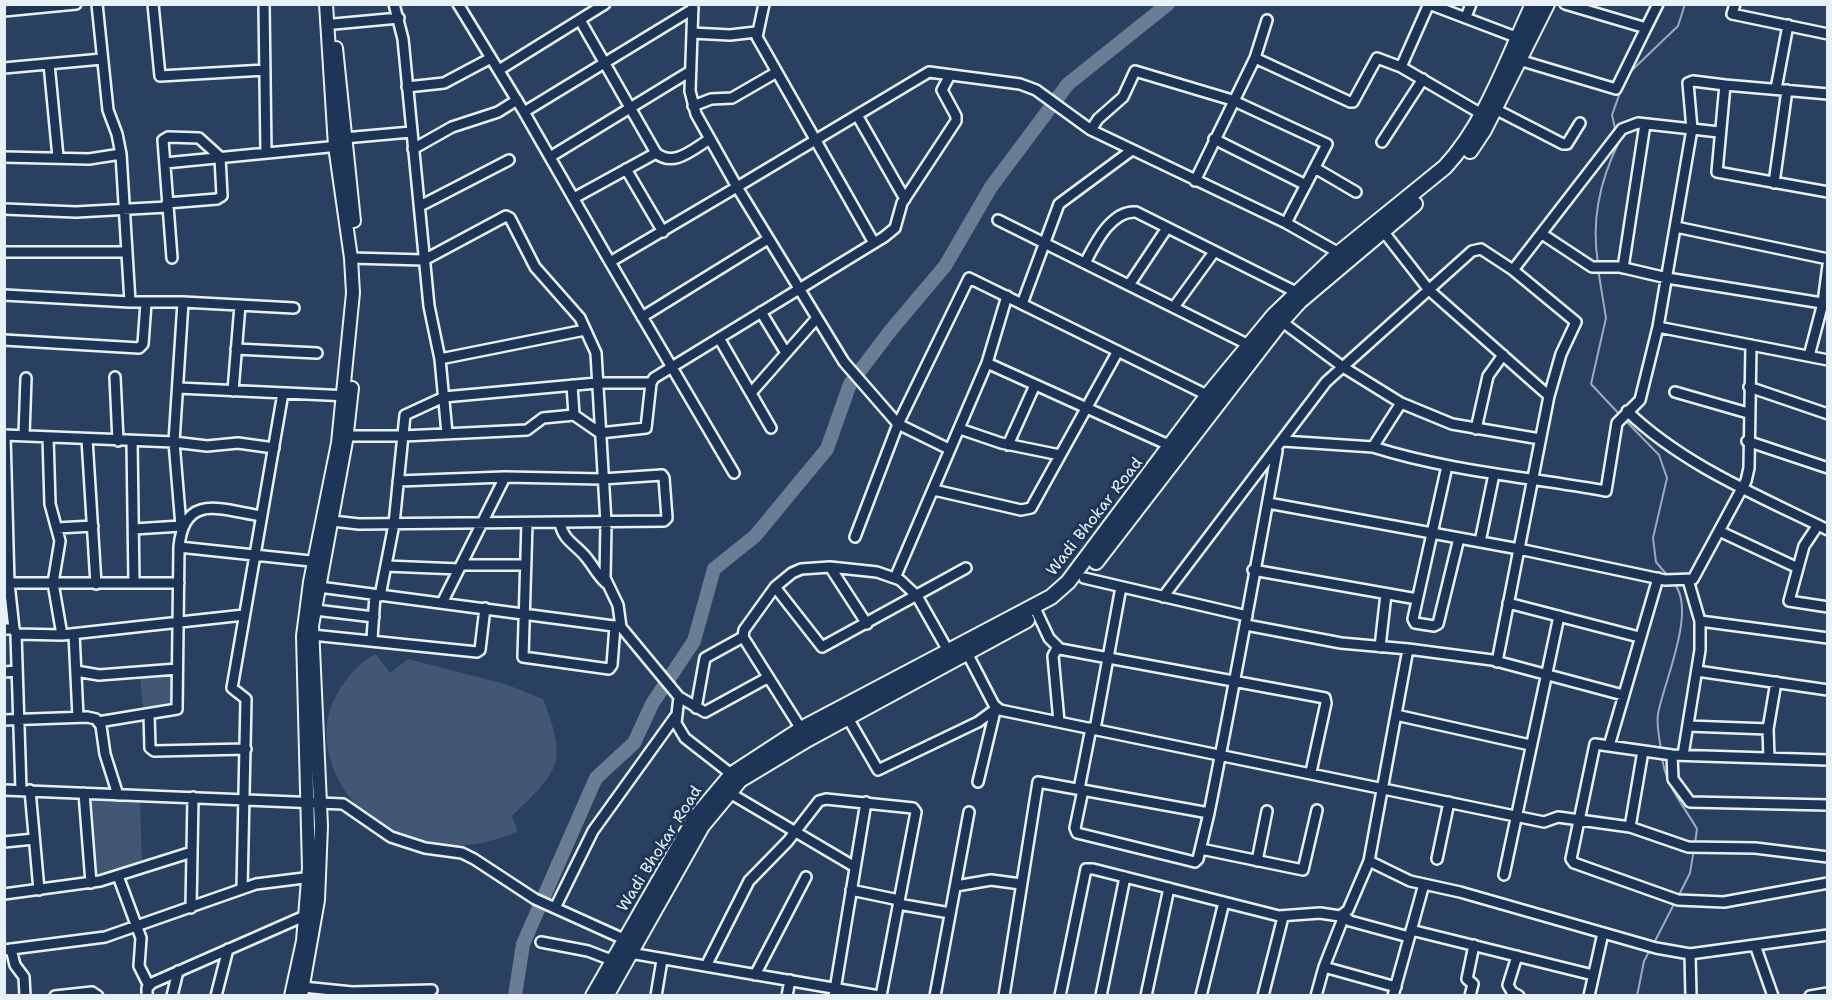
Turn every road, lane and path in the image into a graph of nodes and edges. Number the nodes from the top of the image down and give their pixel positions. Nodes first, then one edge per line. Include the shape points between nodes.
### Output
1 (76, 4) edge
2 (97, 4) edge
3 (153, 4) edge
4 (264, 4) edge
5 (326, 4) edge
6 (333, 4) edge
7 (394, 4) edge
8 (458, 4) edge
9 (605, 4) edge
10 (764, 4) edge
11 (1471, 4) edge
12 (1533, 4) edge
13 (1547, 4) edge
14 (1564, 4) edge
15 (1658, 4) edge
16 (1735, 4) edge
17 (1429, 5) edge
18 (693, 7) edge
19 (4, 12) edge
20 (1466, 17) junction
21 (399, 18) junction
22 (580, 20) junction
23 (1268, 20) dead end
24 (334, 24) junction
25 (1788, 26) junction
26 (1646, 28) junction
27 (756, 32) junction
28 (692, 33) junction
29 (1827, 34) edge
30 (1523, 40) junction
31 (491, 58) junction
32 (1255, 58) junction
33 (102, 59) junction
34 (1519, 60) junction
35 (606, 62) junction
36 (49, 64) junction
37 (1401, 67) junction
38 (4, 68) edge
39 (265, 70) junction
40 (499, 70) junction
41 (689, 72) junction
42 (777, 72) junction
43 (950, 75) junction
44 (1423, 79) junction
45 (1725, 86) junction
46 (407, 87) junction
47 (1776, 89) junction
48 (1787, 90) junction
49 (1827, 94) edge
50 (517, 100) junction
51 (1232, 100) junction
52 (693, 106) junction
53 (630, 108) junction
54 (524, 112) junction
55 (1488, 113) junction
56 (857, 116) junction
57 (1580, 123) dead end
58 (1645, 124) junction
59 (1692, 129) junction
60 (1091, 130) junction
61 (411, 132) junction
62 (1719, 132) junction
63 (710, 139) junction
64 (1214, 139) junction
65 (816, 140) junction
66 (1382, 142) dead end
67 (341, 143) junction
68 (413, 149) junction
69 (1132, 150) junction
70 (266, 153) junction
71 (656, 153) junction
72 (121, 154) junction
73 (4, 157) edge
74 (58, 157) junction
75 (220, 157) junction
76 (550, 157) junction
77 (509, 160) dead end
78 (165, 163) junction
79 (1315, 168) junction
80 (626, 169) junction
81 (1195, 181) junction
82 (1774, 183) junction
83 (1306, 185) junction
84 (736, 187) junction
85 (1356, 192) dead end
86 (1827, 192) edge
87 (574, 198) junction
88 (905, 198) junction
89 (167, 205) junction
90 (420, 207) junction
91 (4, 209) edge
92 (124, 209) junction
93 (998, 220) dead end
94 (1286, 223) junction
95 (1676, 227) junction
96 (1167, 228) junction
97 (1383, 231) junction
98 (663, 232) junction
99 (1542, 234) junction
100 (768, 239) junction
101 (1044, 242) junction
102 (874, 243) junction
103 (4, 252) edge
104 (127, 252) junction
105 (1214, 252) junction
106 (1338, 253) junction
107 (172, 258) dead end
108 (355, 258) junction
109 (1827, 259) edge
110 (424, 260) junction
111 (610, 262) junction
112 (1085, 262) junction
113 (1827, 266) edge
114 (1623, 268) junction
115 (1513, 270) junction
116 (1666, 278) junction
117 (1129, 285) junction
118 (798, 289) junction
119 (1429, 290) junction
120 (1296, 292) junction
121 (4, 295) edge
122 (1007, 296) junction
123 (130, 302) junction
124 (183, 302) junction
125 (146, 303) junction
126 (1022, 304) junction
127 (1825, 304) edge
128 (240, 305) junction
129 (1174, 307) junction
130 (294, 308) dead end
131 (761, 312) junction
132 (642, 317) junction
133 (1277, 318) junction
134 (816, 319) junction
135 (1658, 327) junction
136 (585, 330) junction
137 (719, 338) junction
138 (4, 340) edge
139 (1751, 345) junction
140 (1253, 347) junction
141 (236, 349) junction
142 (1118, 351) junction
143 (317, 353) dead end
144 (786, 353) junction
145 (1503, 356) junction
146 (1809, 356) junction
147 (440, 359) junction
148 (1827, 360) edge
149 (987, 363) junction
150 (671, 367) junction
151 (1343, 367) junction
152 (115, 377) dead end
153 (26, 378) dead end
154 (651, 382) junction
155 (597, 383) junction
156 (572, 385) junction
157 (1035, 385) junction
158 (1749, 387) junction
159 (177, 388) junction
160 (233, 391) junction
161 (1675, 392) dead end
162 (283, 393) junction
163 (751, 393) junction
164 (347, 396) junction
165 (1549, 396) junction
166 (444, 397) junction
167 (1214, 398) junction
168 (1401, 403) junction
169 (1085, 407) junction
170 (1626, 413) junction
171 (1748, 413) junction
172 (1827, 414) edge
173 (574, 415) junction
174 (898, 424) junction
175 (771, 428) dead end
176 (960, 429) junction
177 (1476, 429) junction
178 (447, 433) junction
179 (600, 433) junction
180 (5, 435) edge
181 (24, 435) junction
182 (347, 436) junction
183 (403, 436) junction
184 (48, 437) junction
185 (87, 439) junction
186 (1540, 439) junction
187 (118, 441) junction
188 (132, 441) junction
189 (1747, 441) junction
190 (174, 442) junction
191 (1008, 444) junction
192 (1280, 446) junction
193 (1372, 447) junction
194 (274, 448) junction
195 (1176, 448) junction
196 (950, 449) junction
197 (1059, 455) junction
198 (1447, 466) junction
199 (1827, 468) edge
200 (734, 473) dead end
201 (1494, 474) junction
202 (506, 477) junction
203 (602, 479) junction
204 (1532, 479) junction
205 (398, 481) junction
206 (1742, 487) junction
207 (934, 490) junction
208 (1268, 503) junction
209 (261, 516) junction
210 (332, 521) junction
211 (482, 522) junction
212 (527, 523) junction
213 (560, 523) junction
214 (606, 523) junction
215 (394, 524) junction
216 (1818, 525) junction
217 (93, 526) junction
218 (181, 526) junction
219 (57, 528) junction
220 (134, 529) junction
221 (1827, 530) edge
222 (1719, 531) junction
223 (1431, 533) junction
224 (855, 537) dead end
225 (1459, 538) junction
226 (1480, 542) junction
227 (179, 547) junction
228 (1519, 549) junction
229 (255, 554) junction
230 (526, 565) junction
231 (386, 566) junction
232 (460, 567) junction
233 (830, 567) junction
234 (966, 568) dead end
235 (1798, 568) junction
236 (1253, 570) junction
237 (318, 572) junction
238 (895, 578) junction
239 (1083, 578) junction
240 (1661, 579) junction
241 (1683, 580) junction
242 (9, 583) junction
243 (52, 583) junction
244 (134, 583) junction
245 (178, 583) junction
246 (606, 583) junction
247 (96, 584) junction
248 (775, 587) junction
249 (1121, 587) junction
250 (1386, 594) junction
251 (377, 595) junction
252 (917, 596) junction
253 (1163, 597) junction
254 (1417, 599) junction
255 (442, 603) junction
256 (1508, 603) junction
257 (1827, 607) edge
258 (485, 608) junction
259 (315, 610) junction
260 (1036, 610) junction
261 (526, 614) junction
262 (244, 615) junction
263 (1558, 616) junction
264 (374, 617) junction
265 (1246, 620) junction
266 (1700, 621) junction
267 (178, 623) junction
268 (867, 624) junction
269 (618, 626) junction
270 (12, 631) edge
271 (74, 634) junction
272 (62, 635) junction
273 (312, 635) junction
274 (743, 637) junction
275 (1639, 637) junction
276 (1827, 638) edge
277 (372, 639) junction
278 (1380, 647) junction
279 (965, 648) junction
280 (1057, 648) junction
281 (1408, 649) junction
282 (951, 656) junction
283 (1108, 659) junction
284 (1497, 662) junction
285 (177, 669) junction
286 (76, 671) junction
287 (1697, 671) junction
288 (4, 672) edge
289 (17, 672) junction
290 (1545, 676) junction
291 (766, 678) junction
292 (1236, 682) junction
293 (1776, 682) junction
294 (1827, 690) edge
295 (677, 695) junction
296 (1623, 695) junction
297 (696, 708) junction
298 (996, 710) junction
299 (844, 713) junction
300 (149, 714) junction
301 (1396, 715) junction
302 (78, 717) junction
303 (675, 717) junction
304 (19, 719) junction
305 (4, 720) edge
306 (98, 722) junction
307 (1059, 722) junction
308 (1688, 726) junction
309 (1093, 729) junction
310 (1768, 729) junction
311 (805, 734) junction
312 (1530, 745) junction
313 (1609, 746) junction
314 (246, 749) junction
315 (1647, 752) junction
316 (1670, 754) junction
317 (1683, 755) junction
318 (1221, 756) junction
319 (1769, 758) junction
320 (1827, 760) edge
321 (1311, 772) junction
322 (736, 777) junction
323 (978, 782) dead end
324 (1383, 788) junction
325 (4, 790) edge
326 (26, 790) junction
327 (1081, 790) junction
328 (84, 792) junction
329 (728, 792) junction
330 (118, 795) junction
331 (194, 797) junction
332 (245, 799) junction
333 (315, 802) junction
334 (866, 802) junction
335 (1449, 802) junction
336 (1827, 806) edge
337 (1317, 810) dead end
338 (1267, 811) dead end
339 (969, 812) dead end
340 (1209, 813) junction
341 (1516, 815) junction
342 (1579, 819) junction
343 (1630, 827) junction
344 (795, 830) junction
345 (34, 839) junction
346 (4, 842) edge
347 (1201, 849) junction
348 (192, 852) junction
349 (1827, 856) edge
350 (1437, 859) dead end
351 (1257, 861) junction
352 (1369, 861) junction
353 (855, 867) junction
354 (1504, 875) dead end
355 (118, 876) junction
356 (314, 877) junction
357 (806, 877) dead end
358 (1125, 877) junction
359 (91, 883) junction
360 (1021, 884) junction
361 (1424, 884) junction
362 (1827, 884) edge
363 (956, 886) junction
364 (1169, 888) junction
365 (242, 889) junction
366 (39, 890) junction
367 (851, 890) junction
368 (4, 894) edge
369 (898, 902) junction
370 (1224, 902) junction
371 (551, 906) junction
372 (191, 908) junction
373 (311, 913) junction
374 (950, 914) junction
375 (1344, 916) junction
376 (1283, 917) junction
377 (138, 927) junction
378 (1603, 933) junction
379 (1410, 934) junction
380 (1827, 935) edge
381 (541, 942) dead end
382 (1474, 945) junction
383 (1755, 945) junction
384 (630, 946) junction
385 (228, 949) junction
386 (8, 950) edge
387 (1690, 954) junction
388 (1517, 956) junction
389 (662, 960) junction
390 (614, 961) junction
391 (706, 966) junction
392 (1324, 967) junction
393 (178, 971) junction
394 (755, 975) junction
395 (1593, 975) junction
396 (790, 980) junction
397 (432, 990) dead end
398 (148, 991) edge
399 (1394, 991) edge
400 (302, 992) edge
401 (834, 992) edge
402 (1827, 993) edge
403 (70, 995) edge
404 (1772, 995) edge
405 (25, 996) edge
406 (55, 996) edge
407 (98, 996) edge
408 (172, 996) edge
409 (216, 996) edge
410 (291, 996) edge
411 (593, 996) edge
412 (606, 996) edge
413 (656, 996) edge
414 (788, 996) edge
415 (880, 996) edge
416 (935, 996) edge
417 (1004, 996) edge
418 (1060, 996) edge
419 (1101, 996) edge
420 (1146, 996) edge
421 (1202, 996) edge
422 (1263, 996) edge
423 (1316, 996) edge
424 (1470, 996) edge
425 (1520, 996) edge
426 (1589, 996) edge
427 (1692, 996) edge
428 (1761, 996) edge
429 (1810, 996) edge

1 - 19 street
2 - 33 street
3 - 39 street via 160,76
4 - 39 street
5 - 67 street
6 - 24 street
7 - 21 street
8 - 31 street
9 - 22 street
10 - 27 street
11 - 20 street
12 - 30 main road, Wadi Bhokar Road
13 - 30 main road, Wadi Bhokar Road
14 - 26 street
15 - 26 street
16 - 25 street via 1732,14
17 - 20 street
17 - 37 street
18 - 28 street
18 - 35 street
20 - 30 street
21 - 24 street
21 - 46 street
22 - 35 street
22 - 40 street
23 - 32 street
24 - 67 street
25 - 29 street
25 - 47 street
26 - 34 street via 1616,89
27 - 28 street
27 - 42 street
28 - 41 street
30 - 34 main road, Wadi Bhokar Road
30 - 55 main road, Wadi Bhokar Road
31 - 40 street
31 - 46 street via 444,83
32 - 37 street via 1350,102 1377,58
32 - 51 street
33 - 36 street
33 - 72 street via 108,110
34 - 55 main road, Wadi Bhokar Road
35 - 53 street
35 - 54 street
36 - 38 street
36 - 74 street
37 - 44 street
39 - 70 street
40 - 50 street
41 - 52 street
41 - 53 street
42 - 52 street via 732,98 711,99
42 - 65 street
43 - 56 street via 927,73
43 - 60 street via 1020,84 1035,90
43 - 88 street via 942,90 956,121
44 - 55 street
44 - 66 street
45 - 47 street
45 - 59 street via 1689,82
45 - 62 street
46 - 61 street
47 - 48 street
48 - 49 street
48 - 82 street
50 - 54 street
50 - 68 street via 498,112 452,127
51 - 60 street via 1135,71 1123,97
51 - 64 street
51 - 79 street via 1327,144
52 - 63 street
53 - 71 street
53 - 76 street
54 - 76 street
55 - 57 street via 1565,145
55 - 97 main road, Wadi Bhokar Road via 1469,153 1453,171
55 - 106 main road, Wadi Bhokar Road via 1445,167
56 - 65 street
56 - 88 street
58 - 59 street
58 - 99 street via 1631,124 1614,137
58 - 114 street
59 - 62 street
59 - 95 street
60 - 69 street
61 - 67 street
61 - 68 street
62 - 82 street via 1717,172
63 - 71 street via 674,160 663,159
63 - 84 street
64 - 81 street
64 - 83 street
65 - 84 street
65 - 102 street
67 - 70 street
67 - 108 street
68 - 90 street
69 - 81 street
69 - 101 street via 1059,204
70 - 75 street
71 - 80 street
72 - 74 street via 89,159
72 - 92 street
73 - 74 street
75 - 78 street
75 - 78 street via 199,138 168,136 163,141
75 - 89 street via 220,198
76 - 87 street
77 - 90 street
78 - 89 street
79 - 83 street
79 - 85 street
80 - 87 street
80 - 98 street
81 - 94 street
82 - 86 street
83 - 94 street
84 - 98 street
84 - 100 street
87 - 111 street
88 - 102 street via 895,228
89 - 92 street
89 - 107 street
90 - 110 street
91 - 92 street
92 - 104 street
93 - 101 street
94 - 106 street
95 - 109 street
95 - 116 street
96 - 105 street
96 - 112 street via 1136,212 1125,212 1098,237
96 - 117 street
97 - 119 street
97 - 133 main road, Wadi Bhokar Road
98 - 111 street
99 - 114 street via 1592,267
99 - 115 street
100 - 118 street
100 - 132 street
101 - 112 street
101 - 126 street
102 - 118 street
103 - 104 street
104 - 123 street
105 - 120 street
105 - 129 street
106 - 120 main road, Wadi Bhokar Road
108 - 110 street
108 - 164 street via 359,308
110 - 136 street via 508,216 546,281 580,318
110 - 147 street
111 - 132 street
112 - 117 street
113 - 127 street
114 - 116 street
115 - 119 street via 1477,249
115 - 165 street via 1576,322 1561,354
116 - 127 street
116 - 135 street
117 - 129 street
118 - 131 street
118 - 134 street
119 - 145 street
119 - 151 street
120 - 133 main road, Wadi Bhokar Road
121 - 123 street
122 - 126 street
122 - 149 street
122 - 174 street via 969,278
123 - 125 street
124 - 125 street
124 - 128 street
124 - 159 street
125 - 138 street via 143,344 139,348
126 - 142 street
127 - 146 street
128 - 130 street
128 - 141 street
129 - 140 street
131 - 137 street
131 - 144 street
132 - 150 street
133 - 140 main road, Wadi Bhokar Road
133 - 151 street
134 - 144 street
134 - 174 street via 844,362
135 - 139 street
135 - 170 street via 1640,400
136 - 147 street
136 - 155 street via 596,353
137 - 150 street
137 - 163 street
139 - 146 street
139 - 158 street
140 - 167 main road, Wadi Bhokar Road
141 - 143 street
141 - 160 street
142 - 167 street
142 - 169 street
144 - 163 street
145 - 165 street
145 - 177 street via 1488,375
146 - 148 street
147 - 166 street
149 - 157 street
149 - 176 street
150 - 154 street
150 - 200 street
151 - 168 street
151 - 192 street via 1326,382
152 - 187 street
153 - 181 street
154 - 155 street
154 - 179 street via 646,428
155 - 156 street
155 - 179 street
156 - 166 street
156 - 173 street
157 - 169 street
157 - 191 street
158 - 171 street
158 - 172 street
159 - 160 street
159 - 190 street
160 - 162 street
161 - 171 street
162 - 164 street
162 - 194 street
163 - 175 street
164 - 182 street
164 - 237 street
165 - 186 street
166 - 178 street
166 - 183 street via 405,415
167 - 195 main road, Wadi Bhokar Road
168 - 177 street via 1452,424
168 - 193 street
169 - 195 street
169 - 197 street
170 - 204 street via 1617,423 1606,491
170 - 206 street via 1659,440
171 - 189 street
173 - 178 street via 547,416 527,430
173 - 179 street
174 - 196 street
174 - 224 street
176 - 191 street
176 - 196 street
177 - 186 street
178 - 183 street
179 - 203 street
180 - 181 street
180 - 242 street
181 - 184 street
182 - 183 street
182 - 210 street
183 - 205 street
184 - 185 street
184 - 219 street via 50,504
185 - 187 street
185 - 217 street
186 - 204 street
187 - 188 street
188 - 190 street
188 - 220 street
189 - 199 street
189 - 206 street via 1749,468
190 - 194 street
190 - 218 street
191 - 197 street
192 - 193 street
192 - 208 street
192 - 253 street
193 - 198 street
194 - 209 street
195 - 239 main road, Wadi Bhokar Road
195 - 260 main road, Wadi Bhokar Road via 1072,578
196 - 207 street
197 - 207 street via 1027,510
198 - 201 street
198 - 223 street
201 - 204 street
201 - 226 street
202 - 203 street
202 - 205 street
202 - 211 street
203 - 214 street
203 - 214 street via 662,475 664,478 666,520
204 - 228 street
205 - 215 street
206 - 216 street
206 - 222 street
207 - 238 street
208 - 223 street
208 - 236 street
209 - 218 street via 203,509
209 - 229 street
210 - 215 street
210 - 237 street
211 - 212 street
211 - 215 street
211 - 232 street
212 - 213 street
212 - 230 street
213 - 214 street
213 - 246 street via 563,536
214 - 246 street
215 - 231 street
216 - 221 street
216 - 235 street via 1804,546
217 - 219 street
217 - 247 street
218 - 220 street
218 - 227 street
219 - 243 street via 60,541
220 - 244 street
222 - 235 street
222 - 241 street via 1693,579
223 - 225 street
223 - 254 street
225 - 226 street
225 - 254 street via 1437,626 1413,621
226 - 228 street
227 - 229 street
227 - 245 street
228 - 240 street
228 - 256 street
229 - 237 street
229 - 262 street
230 - 232 street
230 - 261 street
231 - 232 street
231 - 251 street
232 - 255 street
233 - 238 street
233 - 248 street via 801,569 785,575
233 - 268 street
234 - 252 street
235 - 257 street via 1789,601
236 - 250 street
236 - 265 street
237 - 251 street
237 - 259 street
237 - 333 street via 303,636
238 - 252 street
239 - 249 street
239 - 260 main road, Wadi Bhokar Road via 1063,598
240 - 241 street
240 - 275 street
241 - 266 street
242 - 243 street
242 - 270 street
243 - 247 street
243 - 272 street
244 - 245 street
244 - 247 street
245 - 267 street
246 - 269 street via 618,605
248 - 268 street via 822,647
248 - 274 street
249 - 253 street
249 - 283 street
250 - 254 street
250 - 278 street
251 - 255 street
251 - 264 street
252 - 268 street
252 - 282 street
253 - 265 street
255 - 258 street
256 - 263 street
256 - 284 street
258 - 261 street
258 - 277 street via 479,652
259 - 264 street
259 - 273 street
260 - 279 main road, Wadi Bhokar Road
260 - 280 street
261 - 269 street
261 - 269 street via 522,654 525,659 609,669
262 - 267 street
262 - 314 street via 232,688 246,696
263 - 275 street
263 - 290 street
264 - 277 street
265 - 278 street via 1341,643
265 - 292 street
266 - 276 street
266 - 287 street
267 - 271 street
267 - 285 street
269 - 295 street via 636,642
270 - 272 street
270 - 289 street
271 - 272 street
271 - 286 street
273 - 277 street
273 - 333 street
274 - 291 street
274 - 297 street via 705,658
275 - 296 street
278 - 281 street
279 - 282 main road, Wadi Bhokar Road
279 - 298 street
280 - 283 street
280 - 307 street via 1053,656
281 - 284 street
281 - 301 street
282 - 299 main road, Wadi Bhokar Road
283 - 292 street
283 - 309 street
284 - 290 street
285 - 286 street via 99,675
285 - 300 street via 177,710
286 - 302 street
287 - 293 street
287 - 308 street
288 - 289 street
289 - 304 street
290 - 296 street
290 - 312 street
291 - 297 street via 708,712
291 - 311 street
292 - 318 street
292 - 321 street via 1325,698
293 - 294 street
293 - 310 street
295 - 297 street
295 - 303 street
296 - 313 street
298 - 299 street via 878,771
298 - 307 street
298 - 323 street
299 - 311 main road, Wadi Bhokar Road
300 - 306 street
300 - 314 street via 152,750
301 - 312 street
301 - 324 street
302 - 304 street
302 - 306 street
303 - 322 street via 685,738
303 - 371 street via 593,831
304 - 305 street
304 - 326 street
306 - 330 street
307 - 309 street
308 - 310 street
308 - 317 street
309 - 318 street
309 - 327 street
310 - 319 street
311 - 322 main road, Wadi Bhokar Road
312 - 341 street
313 - 315 street
313 - 342 street via 1595,744
314 - 332 street
315 - 316 street
315 - 343 street
316 - 317 street
316 - 336 street via 1673,778 1690,802
317 - 319 street
318 - 321 street
318 - 340 street
319 - 320 street
321 - 324 street
322 - 329 main road, Wadi Bhokar Road
322 - 384 main road, Wadi Bhokar Road via 711,796 695,818
324 - 335 street
324 - 352 street
325 - 326 street
326 - 328 street
326 - 345 street
327 - 340 street
327 - 347 street via 1077,833 1195,862
327 - 360 street via 1038,782
328 - 330 street
328 - 359 street
329 - 344 street
329 - 384 main road, Wadi Bhokar Road via 702,826
330 - 331 street
331 - 332 street
331 - 348 street
332 - 333 street
332 - 365 street
333 - 356 street
333 - 371 street via 343,804 391,837 425,848 462,853
334 - 344 street via 822,800
334 - 353 street
334 - 369 street via 915,810
335 - 341 street
335 - 350 street
337 - 351 street via 1304,868
338 - 351 street
339 - 363 street
340 - 347 street
341 - 342 street via 1544,822 1558,817
341 - 354 street
342 - 343 street
342 - 362 street via 1571,861 1668,899 1724,902
343 - 349 street via 1689,847 1755,848
344 - 353 street
344 - 391 street via 749,881
345 - 346 street
345 - 366 street
347 - 351 street
348 - 355 street
348 - 372 street
352 - 361 street via 1405,880
352 - 375 street
353 - 367 street
355 - 359 street
355 - 377 street
356 - 365 street via 269,881
356 - 373 street
357 - 394 street
358 - 364 street
358 - 418 street via 1089,868 1084,872
358 - 419 street
359 - 366 street
360 - 363 street via 991,880
360 - 417 street
361 - 378 street
361 - 379 street
363 - 374 street
364 - 370 street
364 - 420 street
365 - 372 street
366 - 368 street
367 - 369 street
367 - 401 street
369 - 374 street
369 - 415 street
370 - 376 street
370 - 421 street
371 - 384 street
372 - 377 street
373 - 385 street
373 - 400 street
373 - 410 street
374 - 416 street
375 - 376 street via 1320,913
375 - 379 street via 1350,921
375 - 392 street
376 - 422 street
377 - 386 street via 105,937
377 - 398 street via 142,942 139,966
378 - 387 street
378 - 395 street
379 - 382 street
379 - 399 street
380 - 383 street
381 - 390 street via 588,951
382 - 388 street
382 - 424 street via 1467,979 1473,984
383 - 387 street
383 - 404 street
384 - 389 street
384 - 390 main road, Wadi Bhokar Road
384 - 412 main road, Wadi Bhokar Road
385 - 393 street
385 - 409 street
386 - 405 street via 24,977
387 - 427 street
388 - 395 street
388 - 425 street via 1508,985
389 - 391 street
389 - 413 street
390 - 411 main road, Wadi Bhokar Road
391 - 394 street
392 - 399 street
392 - 423 street
393 - 398 street
393 - 408 street
394 - 396 street
395 - 426 street
396 - 401 street
396 - 414 street
397 - 400 street
401 - 415 street
402 - 429 street
403 - 406 street
403 - 407 street via 96,992
404 - 428 street

